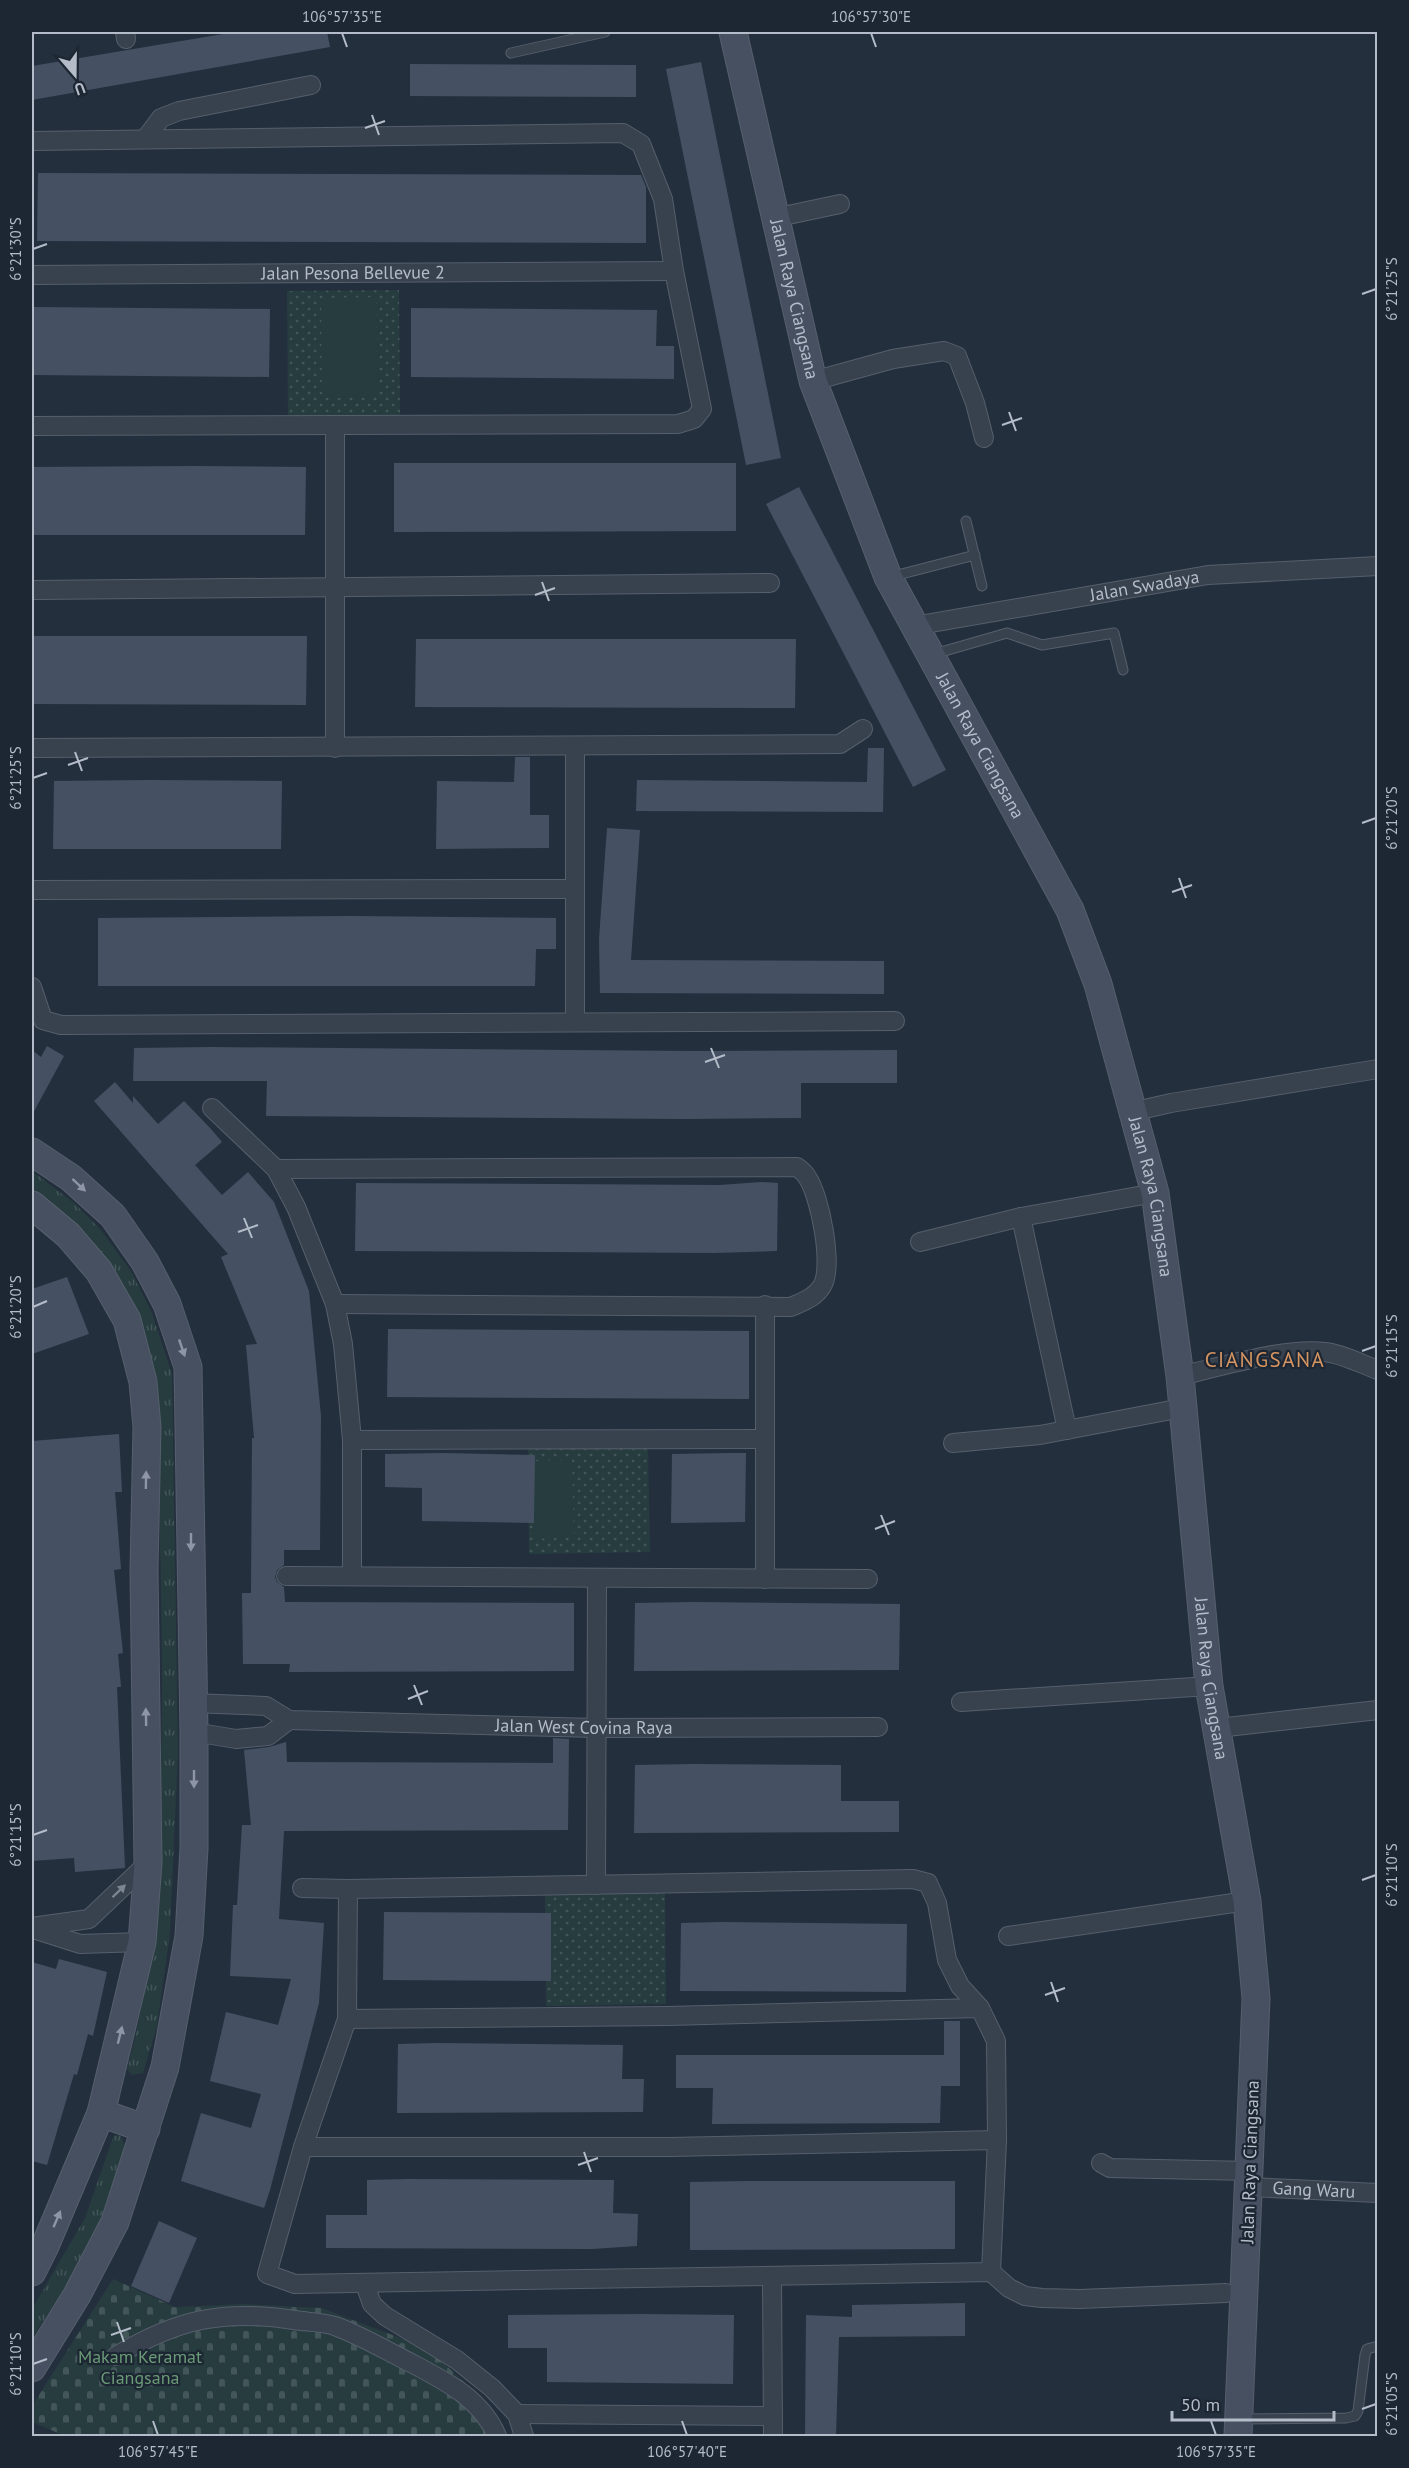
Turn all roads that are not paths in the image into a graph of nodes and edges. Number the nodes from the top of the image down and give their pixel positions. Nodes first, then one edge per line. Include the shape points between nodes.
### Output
1 (605, 32) edge
2 (734, 32) edge
3 (512, 53) dead end
4 (311, 85) dead end
5 (146, 138) junction
6 (32, 141) edge
7 (840, 204) dead end
8 (774, 218) junction
9 (674, 271) junction
10 (32, 274) edge
11 (813, 381) junction
12 (32, 426) edge
13 (335, 426) junction
14 (984, 438) dead end
15 (966, 521) dead end
16 (975, 555) junction
17 (1377, 566) edge
18 (888, 577) junction
19 (770, 583) dead end
20 (334, 586) junction
21 (982, 586) dead end
22 (32, 590) edge
23 (914, 626) junction
24 (929, 656) junction
25 (1123, 670) dead end
26 (863, 729) dead end
27 (575, 746) junction
28 (32, 748) edge
29 (335, 748) junction
30 (575, 889) junction
31 (32, 890) edge
32 (32, 987) edge
33 (895, 1021) dead end
34 (575, 1022) junction
35 (1377, 1069) edge
36 (212, 1108) dead end
37 (1131, 1112) junction
38 (32, 1152) edge
39 (276, 1170) junction
40 (1155, 1193) junction
41 (32, 1205) edge
42 (1021, 1217) junction
43 (920, 1242) dead end
44 (335, 1304) junction
45 (765, 1305) junction
46 (1377, 1370) edge
47 (1180, 1376) junction
48 (1182, 1408) junction
49 (1067, 1430) junction
50 (765, 1439) junction
51 (351, 1440) junction
52 (953, 1443) dead end
53 (286, 1576) dead end
54 (352, 1576) junction
55 (597, 1579) junction
56 (765, 1579) junction
57 (868, 1579) dead end
58 (1209, 1686) junction
59 (961, 1702) dead end
60 (192, 1703) junction
61 (1377, 1710) edge
62 (289, 1720) junction
63 (878, 1727) dead end
64 (596, 1728) junction
65 (1218, 1728) junction
66 (194, 1732) junction
67 (148, 1863) junction
68 (596, 1885) junction
69 (302, 1888) dead end
70 (348, 1889) junction
71 (1247, 1901) junction
72 (32, 1928) edge
73 (1008, 1936) dead end
74 (142, 1942) junction
75 (980, 2008) junction
76 (347, 2019) junction
77 (101, 2113) junction
78 (146, 2129) junction
79 (997, 2140) junction
80 (303, 2146) junction
81 (1101, 2163) dead end
82 (1250, 2179) junction
83 (1377, 2193) edge
84 (32, 2272) edge
85 (991, 2272) junction
86 (772, 2277) junction
87 (365, 2284) junction
88 (1226, 2293) dead end
89 (1377, 2346) edge
90 (116, 2356) dead end
91 (32, 2368) edge
92 (517, 2414) junction
93 (773, 2416) junction
94 (1239, 2428) edge
95 (497, 2436) edge
96 (524, 2436) edge
97 (773, 2436) edge

1 - 3 lane
2 - 8 street, Jalan Raya Ciangsana
4 - 5 street via 179,111 161,118
5 - 6 street
5 - 9 street via 623,133 641,144 663,199
7 - 8 street
8 - 11 street, Jalan Raya Ciangsana
9 - 10 street, Jalan Pesona Bellevue 2
9 - 13 street via 702,408 694,419 678,424
11 - 14 street via 893,359 944,351 957,356
11 - 18 street, Jalan Raya Ciangsana
12 - 13 street
13 - 20 street
15 - 16 lane
16 - 18 lane
16 - 21 lane
17 - 23 street, Jalan Swadaya via 1208,575
18 - 23 street, Jalan Raya Ciangsana
19 - 20 street
20 - 22 street
20 - 29 street
23 - 24 street, Jalan Raya Ciangsana
24 - 25 lane via 1007,633 1042,645 1114,633
24 - 37 street, Jalan Raya Ciangsana via 1070,910 1098,984
26 - 27 street via 840,744
27 - 29 street
27 - 30 street
28 - 29 street
30 - 31 street
30 - 34 street
32 - 34 street via 43,1020 60,1024
33 - 34 street
35 - 37 street
36 - 39 street
37 - 40 street, Jalan Raya Ciangsana
38 -> 60 street via 71,1178 113,1216 145,1262 167,1304 188,1367
39 - 44 street via 296,1207
39 - 45 street via 797,1167 808,1178 825,1234 823,1285 813,1296 791,1307
40 - 42 street
40 - 47 street, Jalan Raya Ciangsana
67 -> 41 street via 144,1570 147,1427 143,1382 127,1320 99,1270 68,1235
42 - 43 street
42 - 49 street
44 - 45 street
44 - 51 street via 343,1344
45 - 50 street
46 - 47 street via 1317,1352 1245,1361
47 - 48 street, Jalan Raya Ciangsana
48 - 49 street
48 - 58 street, Jalan Raya Ciangsana
49 - 52 street
50 - 51 street
50 - 56 street
51 - 54 street
53 - 54 street
54 - 55 street
55 - 56 street
55 - 64 street
56 - 57 street
58 - 59 street
58 - 65 street, Jalan Raya Ciangsana
60 - 62 street, Jalan West Covina Raya via 266,1706
60 - 66 street
61 - 65 street
62 - 64 street, Jalan West Covina Raya
62 - 66 street via 268,1736 238,1739
63 - 64 street, Jalan West Covina Raya
64 - 68 street
65 - 71 street, Jalan Raya Ciangsana
66 -> 78 street via 189,1936 165,2067
72 -> 67 street via 89,1919
67 - 74 street
68 - 70 street
68 - 75 street via 912,1879 928,1883 937,1903 947,1960 960,1986
69 - 70 street
70 - 76 street
71 - 73 street
71 - 82 street, Jalan Raya Ciangsana via 1256,1998
72 - 74 street via 80,1944
77 -> 74 street
75 - 76 street
75 - 79 street via 996,2041
76 - 80 street
77 - 78 street
84 -> 77 street
78 - 91 street via 115,2222 77,2295
79 - 80 street via 671,2147
79 - 85 street
80 - 87 street via 267,2274 295,2284
81 - 82 street, Gang Waru via 1110,2168
82 - 83 street, Gang Waru
82 - 94 street, Jalan Raya Ciangsana
85 - 86 street
85 - 88 street via 1009,2288 1025,2296 1042,2298
86 - 87 street
86 - 93 street
87 - 92 street via 372,2304 385,2316 457,2360
89 - 94 lane via 1367,2349 1365,2355 1355,2416
90 - 95 street via 147,2337 200,2318 248,2315 333,2325 468,2396
92 - 93 street
92 - 96 street
93 - 97 street

